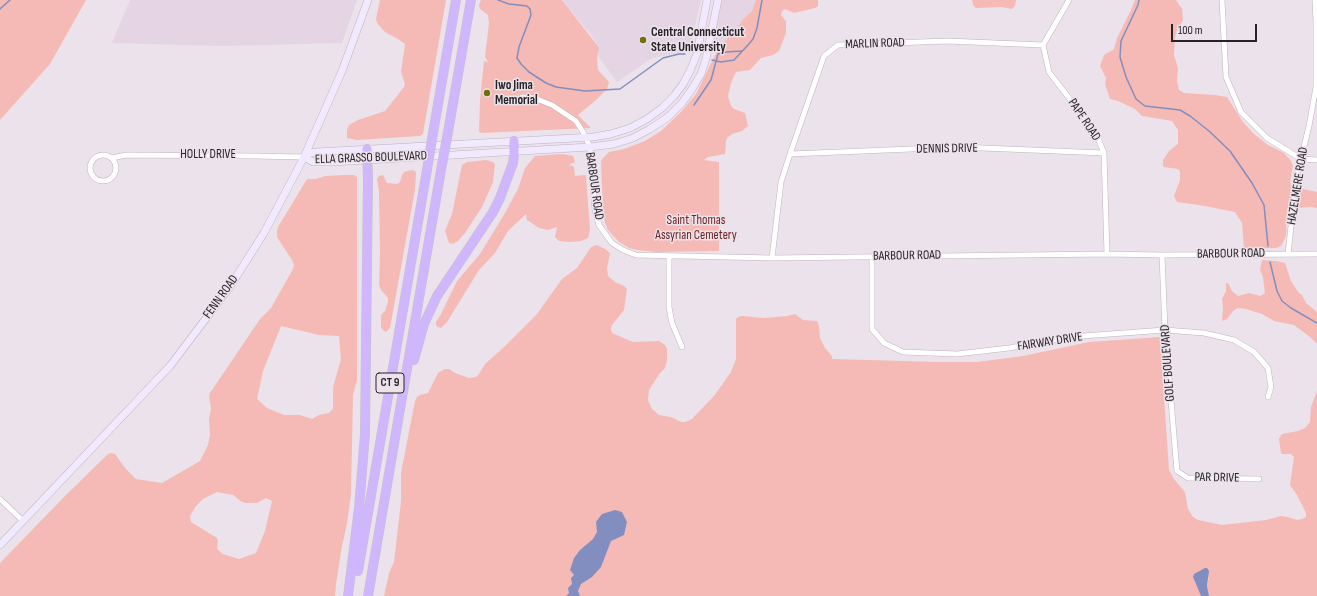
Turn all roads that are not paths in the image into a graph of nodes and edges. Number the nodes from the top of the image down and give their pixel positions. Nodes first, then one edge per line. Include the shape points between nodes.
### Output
1 (368, 0) edge
2 (707, 0) edge
3 (718, 0) edge
4 (1069, 0) edge
5 (1222, 0) edge
6 (1315, 0) edge
7 (456, 3) edge
8 (470, 5) edge
9 (704, 17) junction
10 (714, 19) junction
11 (1317, 22) edge
12 (1043, 45) junction
13 (686, 78) junction
14 (695, 84) junction
15 (522, 97) dead end
16 (585, 137) junction
17 (514, 141) junction
18 (590, 147) junction
19 (367, 149) junction
20 (514, 152) junction
21 (1104, 153) junction
22 (790, 154) junction
23 (304, 157) junction
24 (112, 158) junction
25 (1301, 159) junction
26 (367, 160) junction
27 (1317, 160) edge
28 (1107, 254) junction
29 (1288, 254) junction
30 (1317, 254) edge
31 (1162, 255) junction
32 (669, 257) junction
33 (872, 257) junction
34 (772, 258) junction
35 (1165, 330) junction
36 (682, 347) dead end
37 (1268, 396) dead end
38 (401, 401) junction
39 (1177, 471) joint
40 (1258, 479) dead end
41 (0, 499) edge
42 (23, 521) junction
43 (0, 545) edge
44 (348, 596) edge
45 (353, 596) edge
46 (368, 596) edge

1 - 23 main road, FENN ROAD via 342,71
2 - 9 main road, ELLA GRASSO BOULEVARD
3 - 10 main road, ELLA GRASSO BOULEVARD
4 - 12 street
5 - 25 street via 1226,77 1242,112 1268,138
6 - 11 street, HAZELMERE ROAD
7 - 45 highway, CT 9, bridge
8 - 38 highway, CT 9, bridge
9 - 10 main road
9 - 13 main road, ELLA GRASSO BOULEVARD via 697,54
10 - 14 main road, ELLA GRASSO BOULEVARD via 706,59
11 - 25 street, HAZELMERE ROAD via 1316,87
12 - 21 street, PAPE ROAD via 1049,72 1096,133
12 - 22 street, MARLIN ROAD via 947,41 838,45 824,56
13 - 14 main road
13 - 16 main road, ELLA GRASSO BOULEVARD via 669,102 641,123 624,130
14 - 18 main road, ELLA GRASSO BOULEVARD via 674,111 648,131 619,142
15 - 16 street, BARBOUR ROAD via 534,98 565,113 576,121
16 - 17 main road, ELLA GRASSO BOULEVARD
16 - 18 street, BARBOUR ROAD
17 - 19 main road, ELLA GRASSO BOULEVARD
17 - 20 highway
18 - 20 main road, ELLA GRASSO BOULEVARD
18 - 32 street, BARBOUR ROAD via 595,210 604,233 623,250 636,255
19 - 23 main road, ELLA GRASSO BOULEVARD via 316,152
19 - 26 highway
20 - 26 main road, ELLA GRASSO BOULEVARD
20 - 38 highway via 511,171 497,205 431,308
21 - 22 street, DENNIS DRIVE via 959,148
21 - 28 street, PAPE ROAD
22 - 34 street, MARLIN ROAD via 781,182
23 - 24 street, HOLLY DRIVE via 126,155
23 - 26 main road, ELLA GRASSO BOULEVARD via 315,162
23 - 42 main road, FENN ROAD via 244,265 170,366
24 - 24 street, HOLLY DRIVE via 103,155 93,159 90,168 94,178 103,181 113,177 116,167
25 - 27 street
25 - 29 street, HAZELMERE ROAD via 1296,180
26 - 44 highway via 366,434
28 - 31 street, BARBOUR ROAD
28 - 33 street, BARBOUR ROAD
29 - 30 street, BARBOUR ROAD
29 - 31 street, BARBOUR ROAD
31 - 35 street, GOLF BOULEVARD
32 - 34 street, BARBOUR ROAD
32 - 36 street via 669,307 672,323
33 - 34 street, BARBOUR ROAD
33 - 35 street, FAIRWAY DRIVE via 872,329 884,343 903,352 957,354 1069,337
35 - 37 street, FAIRWAY DRIVE via 1204,332 1234,340 1254,352 1268,368 1271,387
35 - 39 street, GOLF BOULEVARD
38 - 46 highway, CT 9
39 - 40 street, PAR DRIVE via 1188,478
41 - 42 street
42 - 43 main road, FENN ROAD

